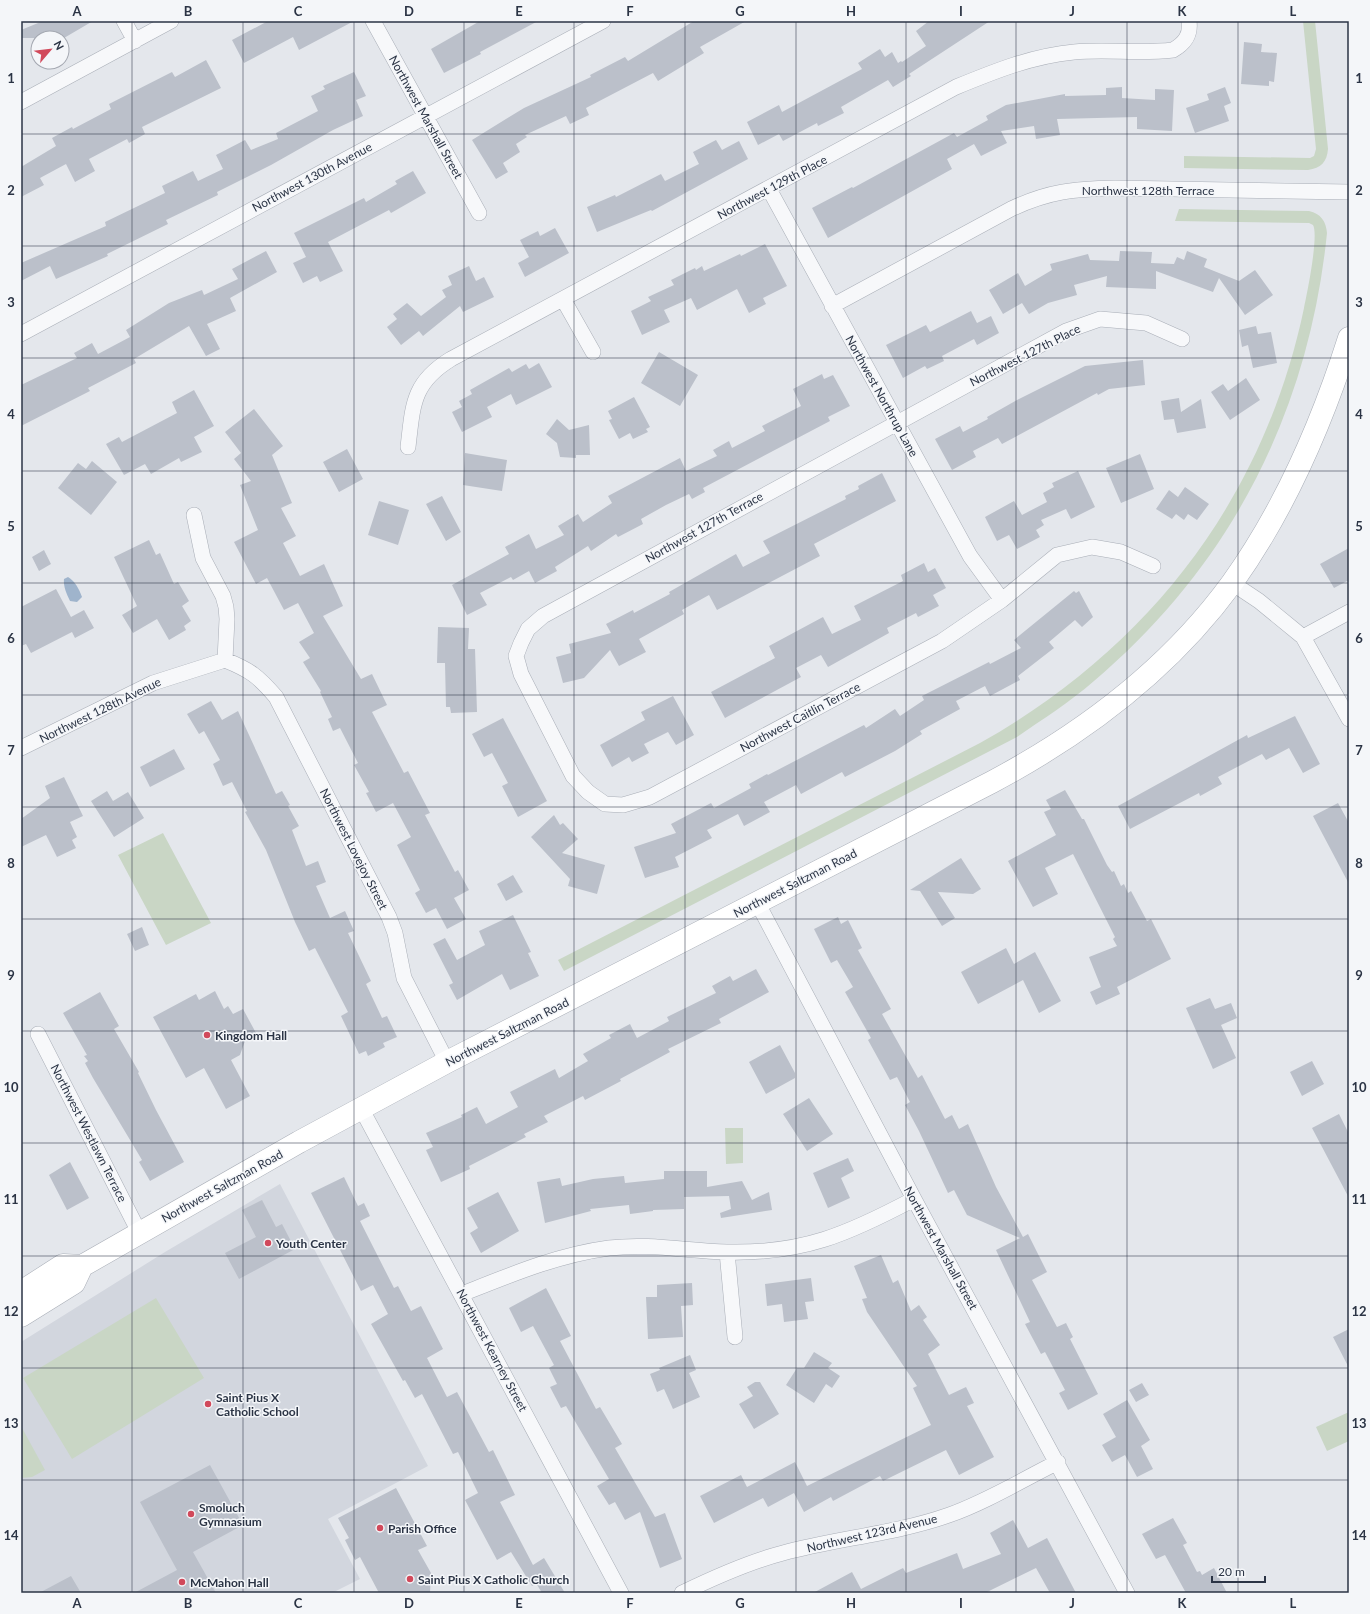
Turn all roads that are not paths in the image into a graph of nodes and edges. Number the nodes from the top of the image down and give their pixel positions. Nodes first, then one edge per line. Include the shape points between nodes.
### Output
1 (124, 21) edge
2 (171, 21) edge
3 (373, 21) edge
4 (603, 21) edge
5 (1189, 21) edge
6 (135, 41) junction
7 (21, 102) edge
8 (425, 116) junction
9 (769, 189) junction
10 (1349, 192) edge
11 (479, 213) dead end
12 (563, 298) junction
13 (832, 306) junction
14 (21, 334) edge
15 (1349, 338) edge
16 (1182, 339) dead end
17 (593, 352) dead end
18 (896, 422) junction
19 (408, 447) dead end
20 (194, 515) dead end
21 (1153, 566) dead end
22 (1232, 583) junction
23 (1002, 600) junction
24 (1349, 612) edge
25 (1303, 637) junction
26 (521, 643) joint
27 (225, 660) junction
28 (1349, 719) edge
29 (21, 748) edge
30 (757, 902) junction
31 (38, 1034) dead end
32 (447, 1062) junction
33 (361, 1108) junction
34 (914, 1199) junction
35 (139, 1232) junction
36 (727, 1252) junction
37 (82, 1266) junction
38 (21, 1292) edge
39 (462, 1294) junction
40 (21, 1316) edge
41 (735, 1337) dead end
42 (1058, 1462) junction
43 (621, 1593) edge
44 (682, 1593) edge
45 (1127, 1593) edge

1 - 6 street
2 - 6 street
3 - 8 street, Northwest Marshall Street
4 - 8 street, Northwest 130th Avenue
5 - 9 street, Northwest 129th Place via 1187,38 1173,50 1067,53 1018,63 987,74 956,87
6 - 7 street
8 - 11 street, Northwest Marshall Street
8 - 14 street, Northwest 130th Avenue
9 - 12 street, Northwest 129th Place
9 - 13 street, Northwest Northrup Lane
10 - 13 street, Northwest 128th Terrace via 1115,188 1057,192 1011,209
12 - 17 street
12 - 19 street, Northwest 129th Place via 434,369 422,384 415,400
13 - 18 street, Northwest Northrup Lane
15 - 22 main road, Northwest Saltzman Road via 1296,475 1259,542
16 - 18 street, Northwest 127th Place via 1146,323 1100,319 1066,331
18 - 23 street, Northwest Northrup Lane via 970,556
18 - 26 street, Northwest 127th Terrace via 543,616 528,629
20 - 27 street via 203,558 226,606
21 - 23 street, Northwest Caitlin Terrace via 1121,552 1092,547 1058,555
22 - 25 street via 1259,601
22 - 30 main road, Northwest Saltzman Road via 1194,628 1154,669 1080,730 998,779
23 - 26 street, Northwest Caitlin Terrace via 942,641 650,797 623,805 605,804 588,792 574,776 521,674 516,656
24 - 25 street
25 - 28 street
27 - 29 street, Northwest 128th Avenue via 153,683
27 - 32 street, Northwest Lovejoy Street via 251,671 276,697 389,918 395,933 404,978
30 - 32 main road, Northwest Saltzman Road
30 - 34 street, Northwest Marshall Street
31 - 35 street, Northwest Westlawn Terrace
32 - 33 main road, Northwest Saltzman Road
33 - 35 main road, Northwest Saltzman Road
33 - 39 street, Northwest Kearney Street
34 - 36 street via 866,1224 806,1246 770,1251
34 - 42 street, Northwest Marshall Street
35 - 37 main road, Northwest Saltzman Road
36 - 39 street via 660,1246 609,1248 551,1260
36 - 41 street
37 - 38 main road, Northwest Saltzman Road via 63,1266
37 - 40 main road via 74,1284
39 - 43 street, Northwest Kearney Street
42 - 44 street, Northwest 123rd Avenue via 949,1515 890,1531 785,1552 728,1571
42 - 45 street, Northwest Marshall Street

